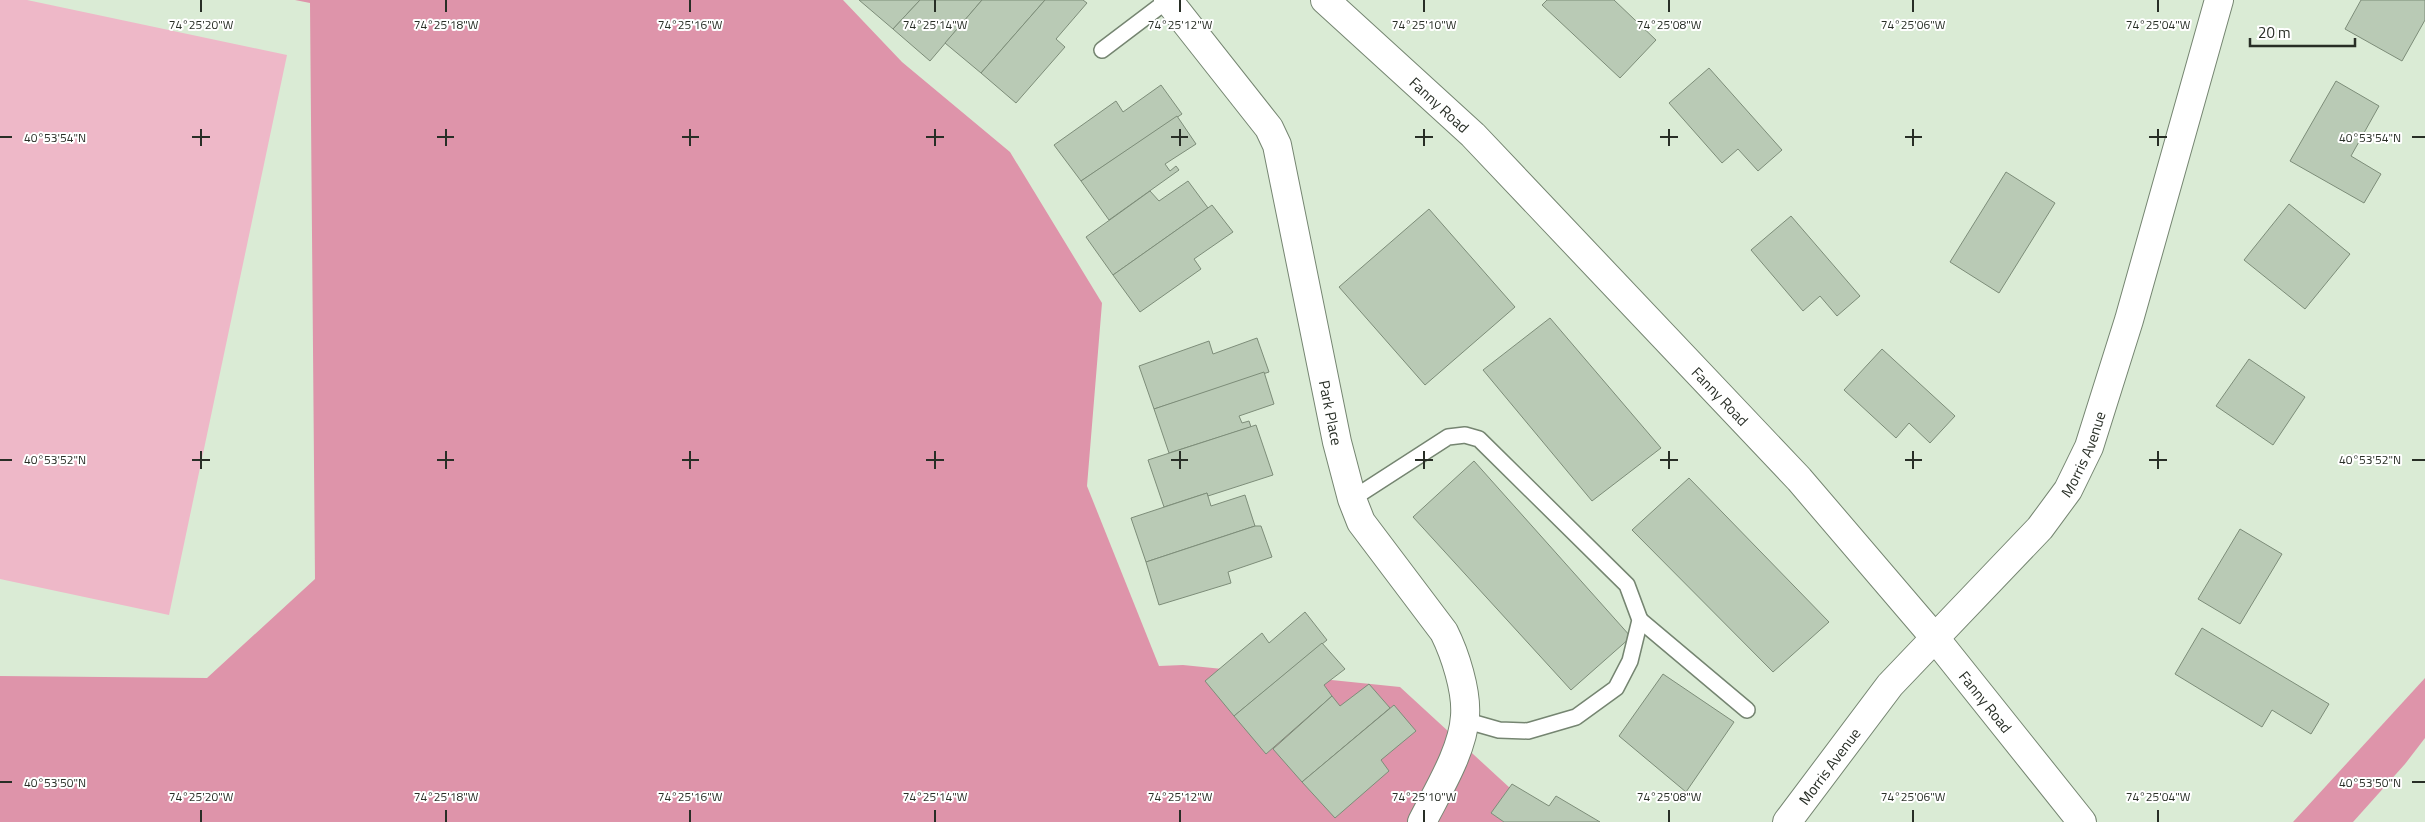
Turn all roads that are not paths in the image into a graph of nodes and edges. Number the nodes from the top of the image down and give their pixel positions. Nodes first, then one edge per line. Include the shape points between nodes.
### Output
1 (1168, 0) edge
2 (1325, 0) edge
3 (2219, 0) edge
4 (1102, 50) dead end
5 (1352, 499) junction
6 (1640, 620) junction
7 (1935, 638) junction
8 (1747, 710) dead end
9 (1464, 720) junction
10 (1422, 822) edge
11 (1787, 822) edge
12 (2082, 822) edge

1 - 4 lane
1 - 5 street, Park Place via 1269,128 1277,145 1337,442
2 - 7 street, Fanny Road via 1480,142 1799,480
3 - 7 street, Morris Avenue via 2129,320 2089,447 2068,490 2040,528
5 - 6 lane via 1448,437 1465,435 1479,439 1627,585
5 - 9 street, Park Place via 1361,522 1447,638 1460,677
6 - 8 lane
6 - 9 lane via 1630,660 1616,688 1576,717 1528,731 1499,730
7 - 11 street, Morris Avenue via 1890,686
7 - 12 street, Fanny Road
9 - 10 street, Park Place via 1448,770

